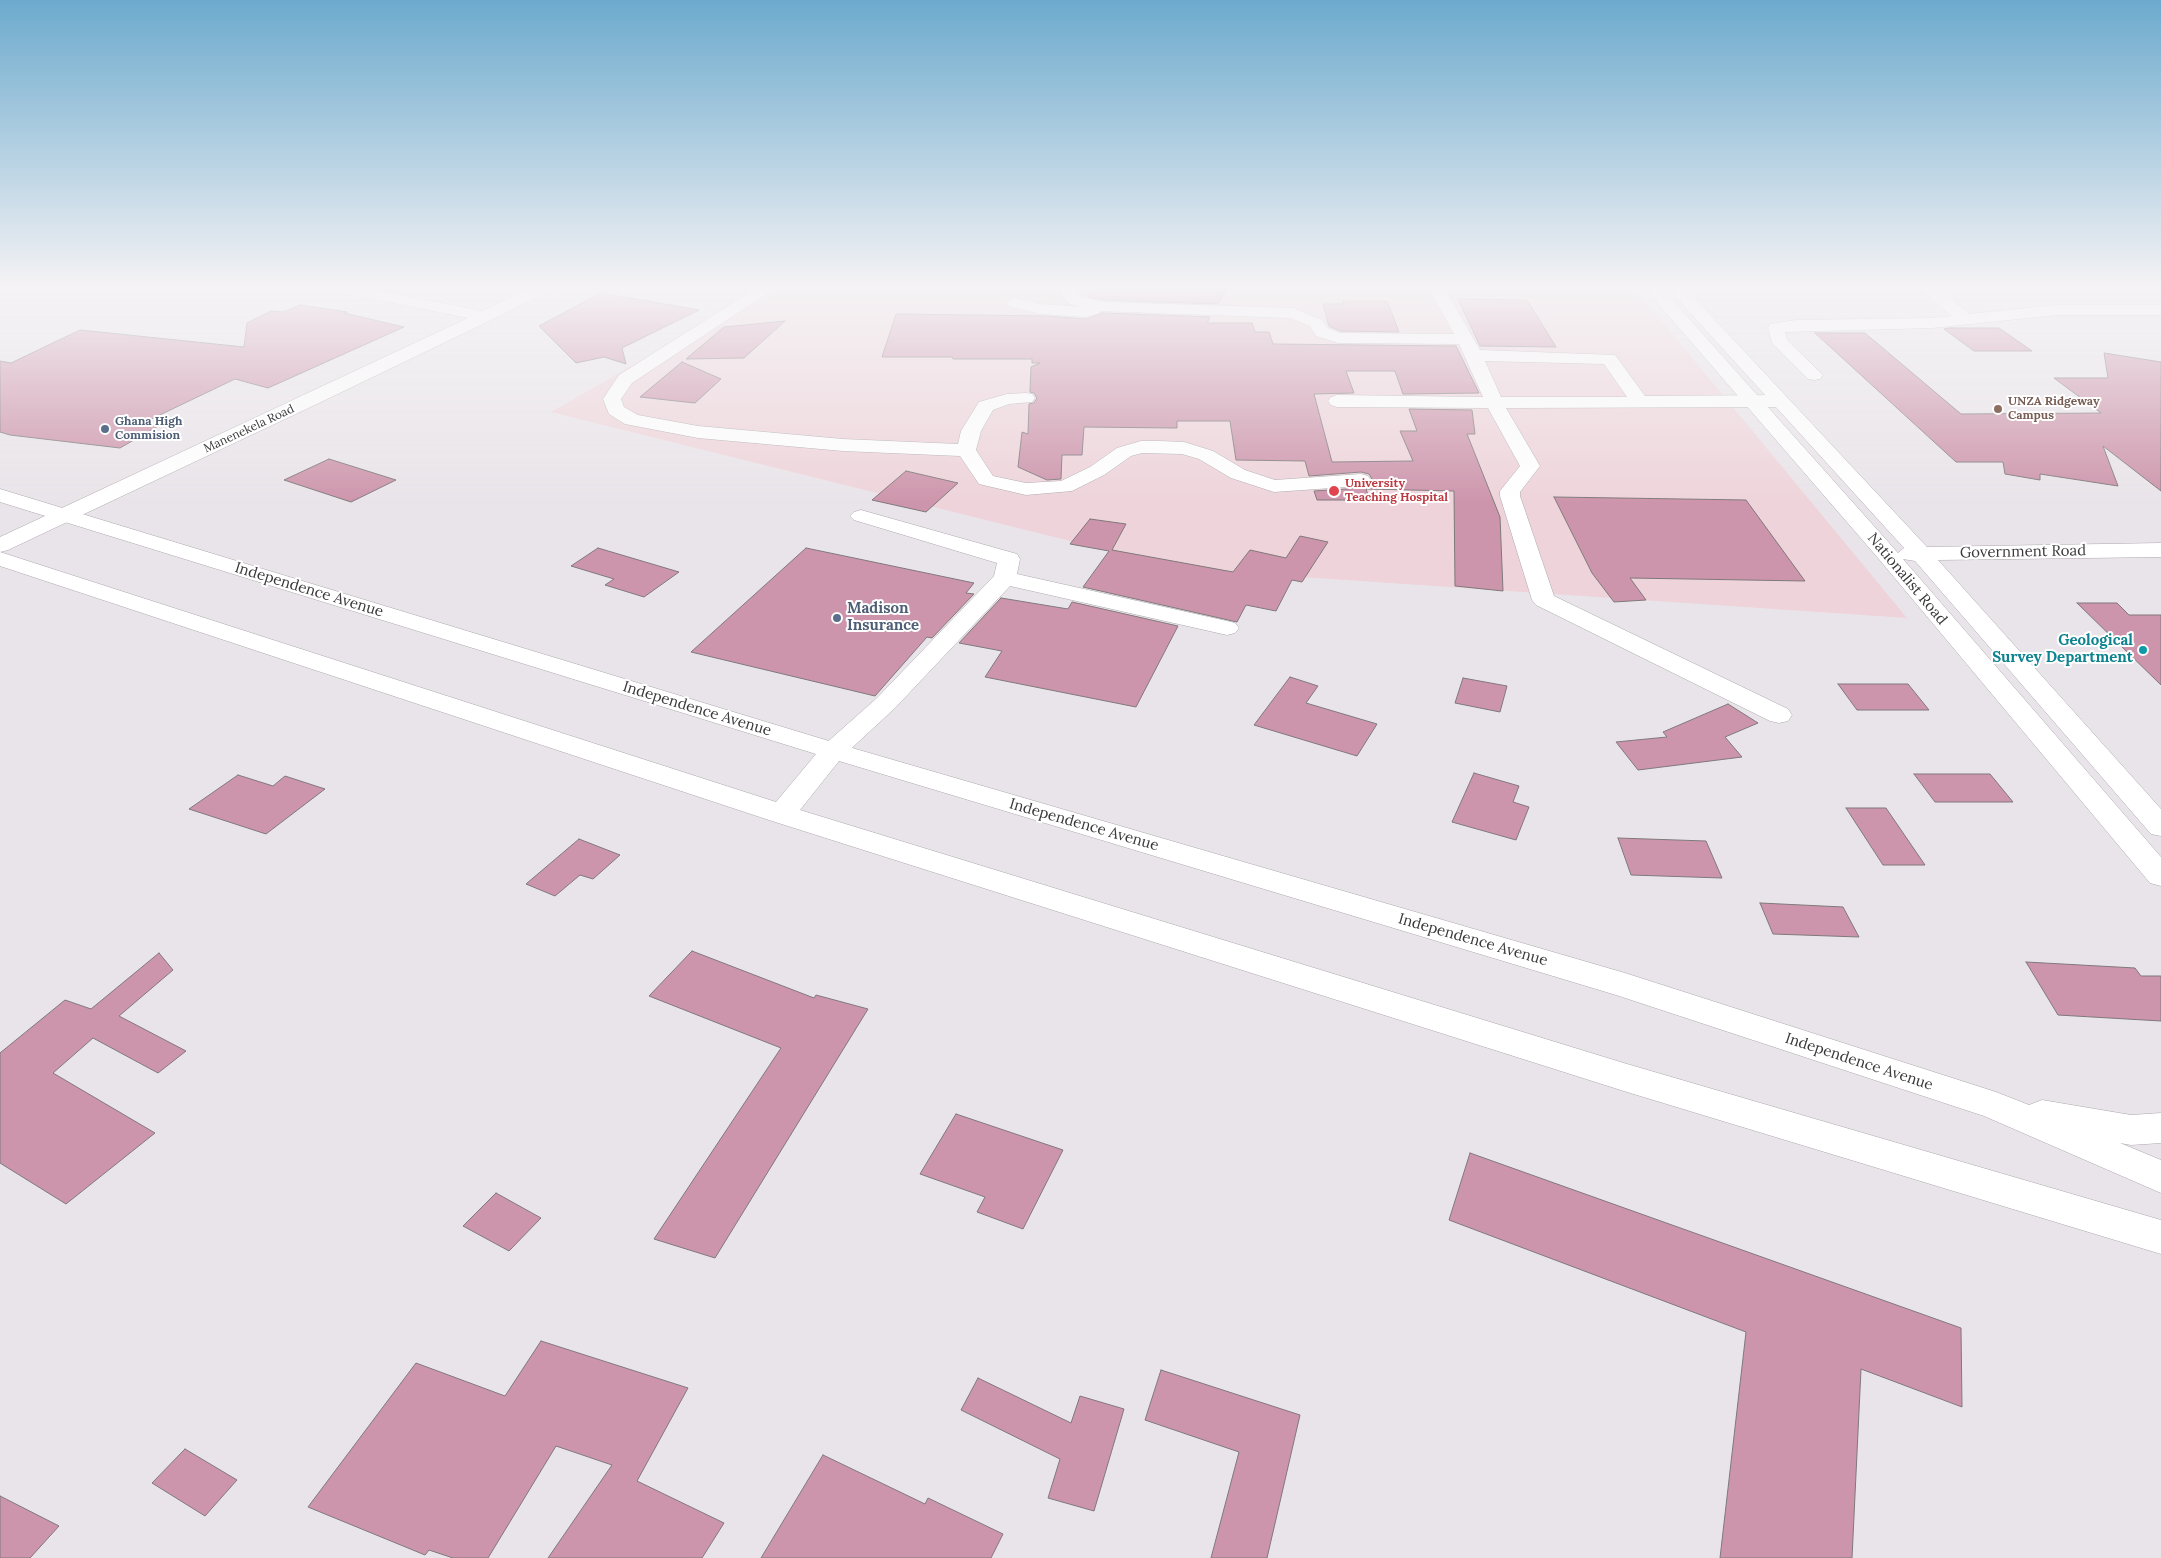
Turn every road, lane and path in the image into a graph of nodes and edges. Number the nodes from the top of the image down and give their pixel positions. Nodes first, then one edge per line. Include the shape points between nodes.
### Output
1 (397, 358) edge
2 (657, 358) edge
3 (1475, 358) edge
4 (1565, 358) edge
5 (1714, 358) edge
6 (1740, 358) edge
7 (1796, 358) edge
8 (1814, 375) dead end
9 (1026, 398) dead end
10 (1337, 401) dead end
11 (1639, 401) junction
12 (1752, 401) junction
13 (1780, 401) junction
14 (1494, 402) junction
15 (966, 450) junction
16 (1361, 480) dead end
17 (0, 495) edge
18 (65, 516) junction
19 (861, 516) dead end
20 (0, 545) edge
21 (2161, 550) edge
22 (1886, 553) junction
23 (1921, 554) junction
24 (0, 559) edge
25 (1005, 578) junction
26 (1227, 628) dead end
27 (1779, 715) dead end
28 (833, 751) junction
29 (782, 814) junction
30 (2161, 827) edge
31 (2161, 876) edge
32 (1996, 1106) junction
33 (2161, 1128) edge
34 (2161, 1177) edge
35 (2161, 1237) edge

1 - 18 main road, Manenekela Road
2 - 15 main road via 625,379 612,399 616,410 632,420 698,432 843,445
3 - 14 main road
4 - 11 main road via 1609,359
5 - 12 main road, Nationalist Road
6 - 13 main road, Nationalist Road
7 - 8 main road
9 - 15 main road via 1007,399 986,406 971,431
10 - 14 main road
11 - 12 main road
11 - 14 main road
12 - 13 main road
12 - 22 main road, Nationalist Road
13 - 23 main road, Nationalist Road
14 - 27 main road via 1530,466 1510,491 1510,496 1544,600
15 - 16 main road via 986,480 1026,489 1065,486 1097,471 1124,452 1141,447 1184,448 1206,455 1238,474 1274,486
17 - 18 main road, Independence Avenue
18 - 20 main road, Manenekela Road
18 - 28 main road, Independence Avenue
19 - 25 main road via 1009,559
21 - 23 main road, Government Road
22 - 23 main road, Government Road
22 - 31 main road, Nationalist Road
23 - 30 main road, Nationalist Road
24 - 29 main road
25 - 26 main road
25 - 28 main road via 886,703
28 - 29 main road
28 - 32 main road, Independence Avenue via 1625,985
29 - 35 main road via 1627,1078
32 - 33 main road via 2131,1130
32 - 34 main road, Independence Avenue

